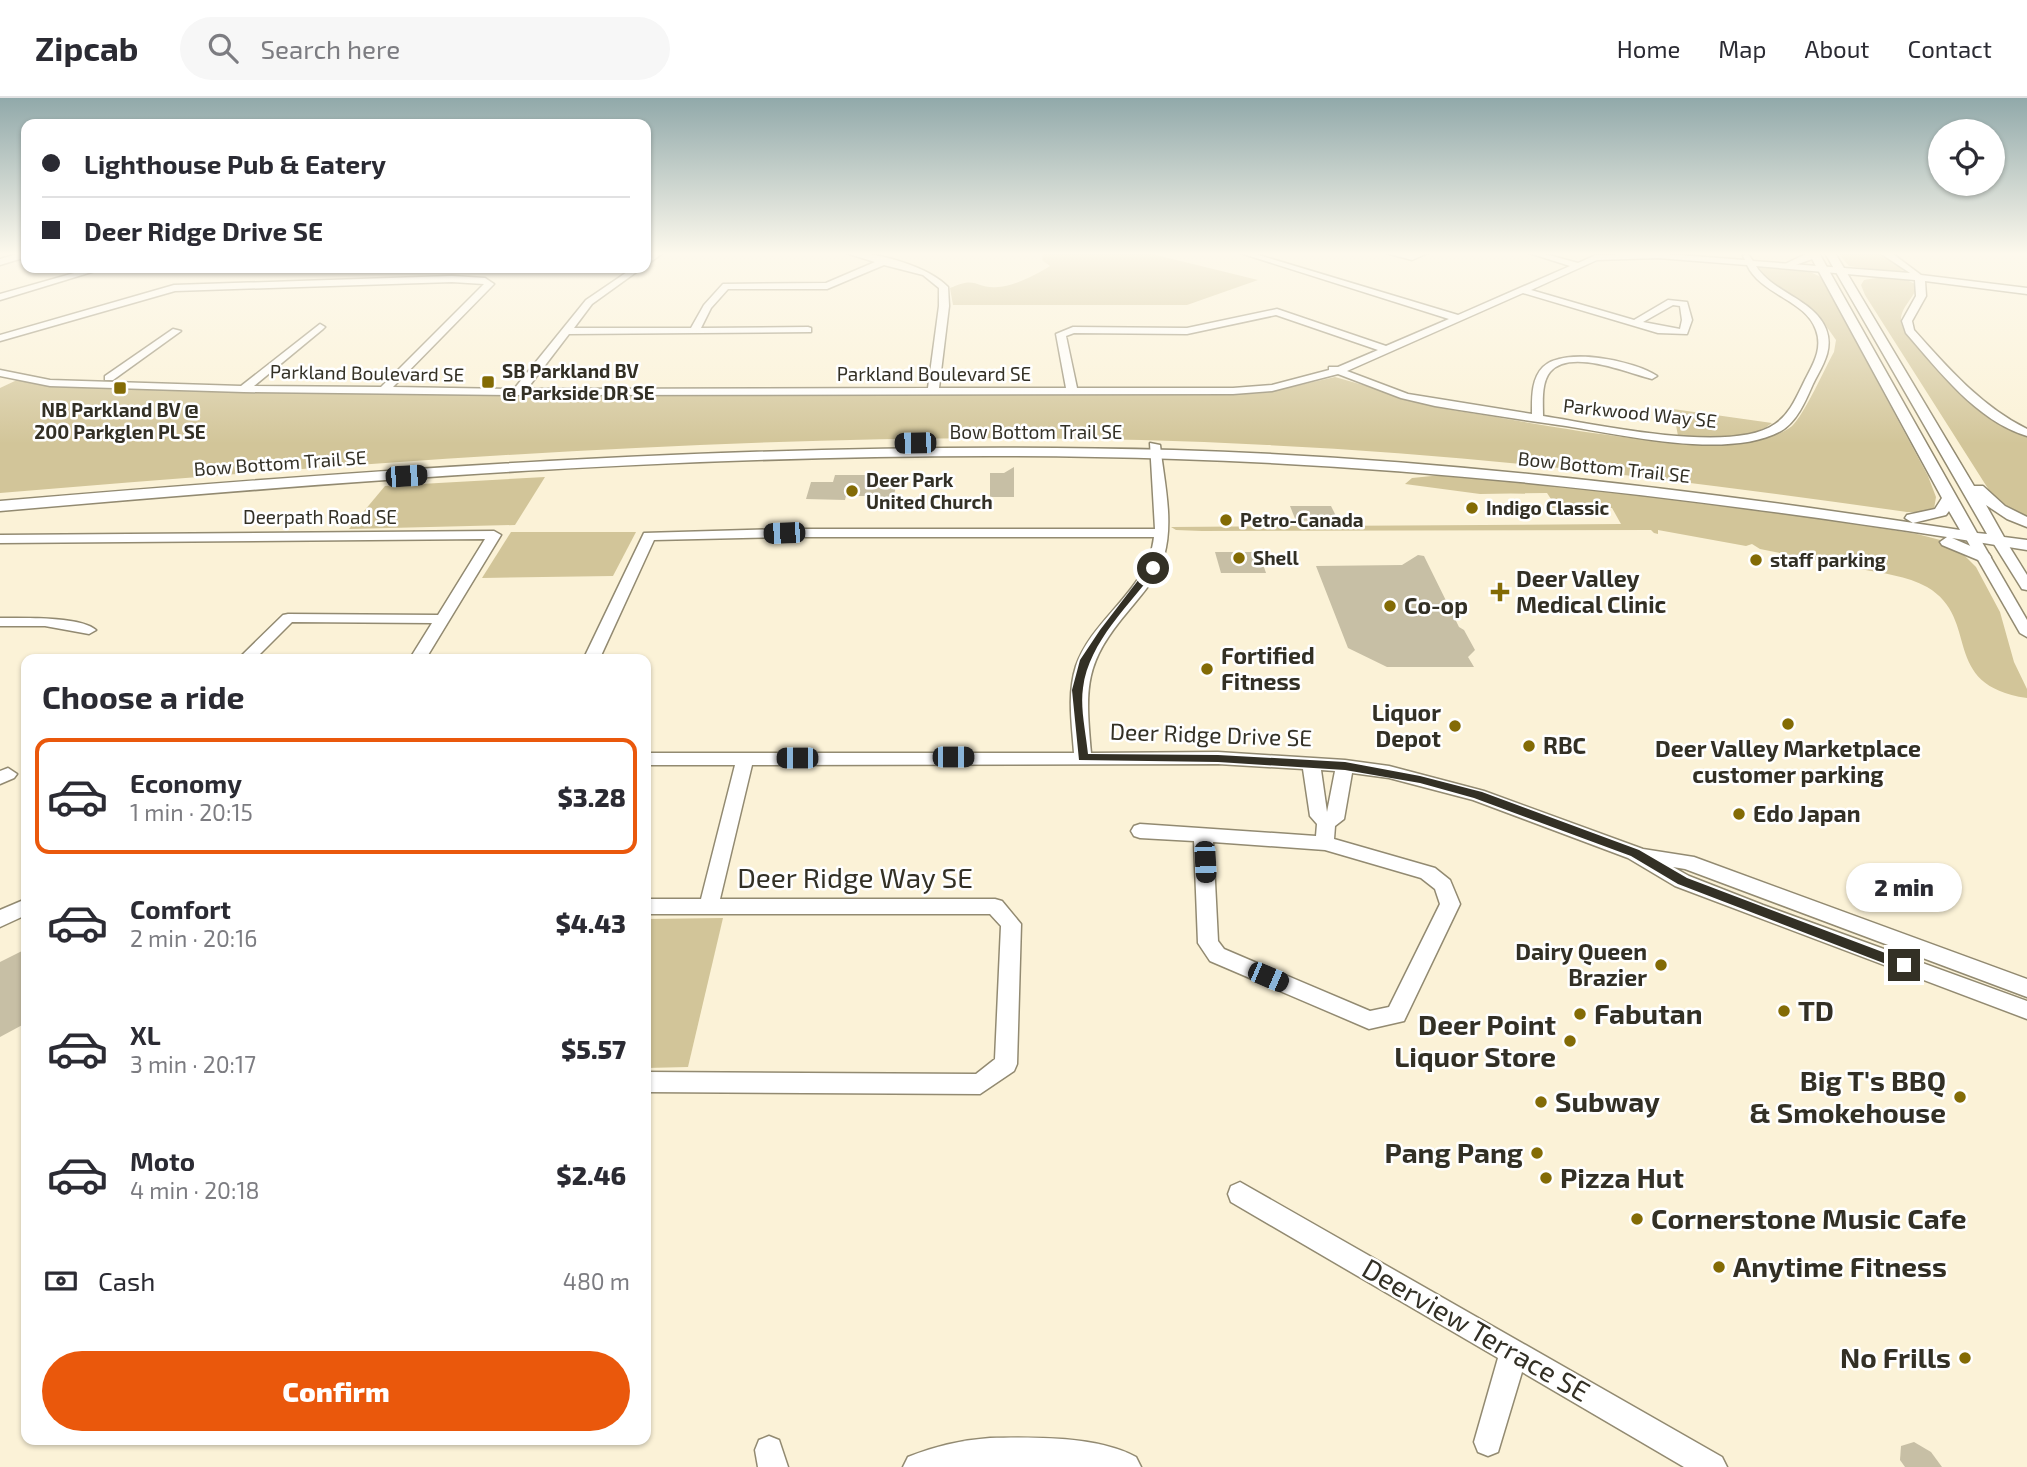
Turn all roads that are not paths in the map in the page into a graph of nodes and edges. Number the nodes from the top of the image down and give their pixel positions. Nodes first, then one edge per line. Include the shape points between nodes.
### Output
1 (73, 317) edge
2 (456, 317) edge
3 (577, 317) edge
4 (702, 317) edge
5 (943, 317) edge
6 (1252, 317) edge
7 (1291, 317) edge
8 (1436, 317) edge
9 (1453, 317) edge
10 (1614, 317) edge
11 (1645, 317) edge
12 (1686, 317) edge
13 (1811, 317) edge
14 (1850, 317) edge
15 (1867, 317) edge
16 (1909, 317) edge
17 (1457, 318) joint
18 (1635, 323) junction
19 (320, 327) dead end
20 (695, 329) junction
21 (808, 330) dead end
22 (176, 331) dead end
23 (566, 331) junction
24 (0, 338) edge
25 (1371, 344) junction
26 (1388, 350) junction
27 (0, 360) edge
28 (1321, 365) junction
29 (1338, 371) junction
30 (0, 373) edge
31 (1652, 376) dead end
32 (109, 378) junction
33 (248, 386) junction
34 (934, 387) junction
35 (1072, 387) junction
36 (386, 388) junction
37 (521, 389) junction
38 (1537, 419) junction
39 (2027, 433) edge
40 (1155, 450) junction
41 (1099, 454) junction
42 (1958, 469) junction
43 (1155, 471) junction
44 (0, 497) edge
45 (1949, 499) junction
46 (0, 506) edge
47 (1913, 518) junction
48 (2027, 522) edge
49 (1889, 525) junction
50 (1969, 531) junction
51 (1161, 533) junction
52 (2027, 534) edge
53 (1995, 535) junction
54 (0, 539) edge
55 (2027, 545) edge
56 (1983, 557) junction
57 (2027, 586) edge
58 (442, 619) junction
59 (0, 622) edge
60 (89, 630) dead end
61 (2027, 633) edge
62 (252, 654) edge
63 (421, 654) edge
64 (594, 654) edge
65 (1083, 757) junction
66 (745, 758) junction
67 (651, 759) edge
68 (1311, 764) junction
69 (1345, 766) junction
70 (1326, 822) junction
71 (1140, 831) dead end
72 (1203, 835) junction
73 (1325, 843) junction
74 (709, 906) junction
75 (651, 907) edge
76 (21, 908) edge
77 (0, 919) edge
78 (2026, 1004) edge
79 (651, 1082) edge
80 (1240, 1194) dead end
81 (1514, 1352) junction
82 (1488, 1443) dead end
83 (918, 1467) edge
84 (1126, 1467) edge
85 (1712, 1467) edge

1 - 24 street
2 - 36 street
3 - 23 street
4 - 20 street
5 - 34 street
6 - 35 street via 1204,329 1073,330 1061,334
7 - 25 street
8 - 25 street, Parkland Boulevard SE
9 - 17 street
10 - 18 street
11 - 18 street
12 - 18 street via 1684,332
13 - 38 street, Parkwood Way SE via 1823,335 1820,361 1789,419 1774,431 1731,439 1685,439
14 - 45 main road
15 - 42 main road
16 - 39 street via 1909,331 1986,409
17 - 26 street, Parkland Boulevard SE
19 - 33 street
20 - 21 street
20 - 23 street
22 - 32 street
23 - 37 street
25 - 26 street
25 - 28 street, Parkland Boulevard SE
26 - 29 street, Parkland Boulevard SE
27 - 32 street, Parkland Boulevard SE via 55,374
28 - 29 street, Parkwood Way SE
28 - 35 street, Parkland Boulevard SE via 1291,376 1230,382
29 - 35 street, Parkland Boulevard SE via 1295,383 1233,391
29 - 38 street, Parkwood Way SE via 1405,396
30 - 33 street, Parkland Boulevard SE via 50,383
31 - 38 street via 1580,358 1562,358 1545,370
32 - 33 street, Parkland Boulevard SE
33 - 36 street, Parkland Boulevard SE
34 - 35 street, Parkland Boulevard SE
34 - 37 street, Parkland Boulevard SE
36 - 37 street, Parkland Boulevard SE
40 - 41 main road, Bow Bottom Trail SE
40 - 43 street
40 - 44 main road, Bow Bottom Trail SE via 1012,442 824,444 257,475
40 - 47 main road, Bow Bottom Trail SE via 1437,460 1713,490
40 - 49 main road, Bow Bottom Trail SE via 1517,478
41 - 43 main road via 1128,459
41 - 46 main road, Bow Bottom Trail SE via 731,457 229,487
42 - 48 main road via 1992,505
42 - 53 main road
43 - 51 street
45 - 47 main road via 1941,512
45 - 50 main road
47 - 50 main road, Bow Bottom Trail SE
49 - 50 main road, Bow Bottom Trail SE
49 - 56 main road
50 - 53 main road, Bow Bottom Trail SE
50 - 56 street
51 - 64 street via 649,536
51 - 65 street via 1153,568 1098,638 1082,667 1077,690
52 - 53 main road, Bow Bottom Trail SE
53 - 55 main road, Bow Bottom Trail SE
53 - 57 street
54 - 58 street, Deerpath Road SE via 494,535
56 - 61 street
58 - 62 street via 288,618
58 - 63 street, Deerpath Road SE
59 - 60 street via 45,622
65 - 66 street, Deer Ridge Drive SE
65 - 68 street, Deer Ridge Drive SE
66 - 67 street, Deer Ridge Drive SE
66 - 74 street
68 - 69 street, Deer Ridge Drive SE
68 - 70 street via 1319,816
69 - 70 street via 1335,819
69 - 78 street, Deer Ridge Drive SE via 1478,795 1635,853 1682,881 1731,901
70 - 73 street
71 - 72 street
72 - 73 street
72 - 73 street via 1208,943 1217,955 1369,1020 1396,1015 1450,904 1443,885 1428,873
74 - 75 street, Deer Ridge Way SE
74 - 79 street, Deer Ridge Way SE via 995,906 1011,924 1006,1064 980,1084
76 - 77 street
80 - 81 street, Deerview Terrace SE
81 - 82 street
81 - 85 street, Deerview Terrace SE
83 - 84 street via 943,1457 1027,1451 1115,1461

